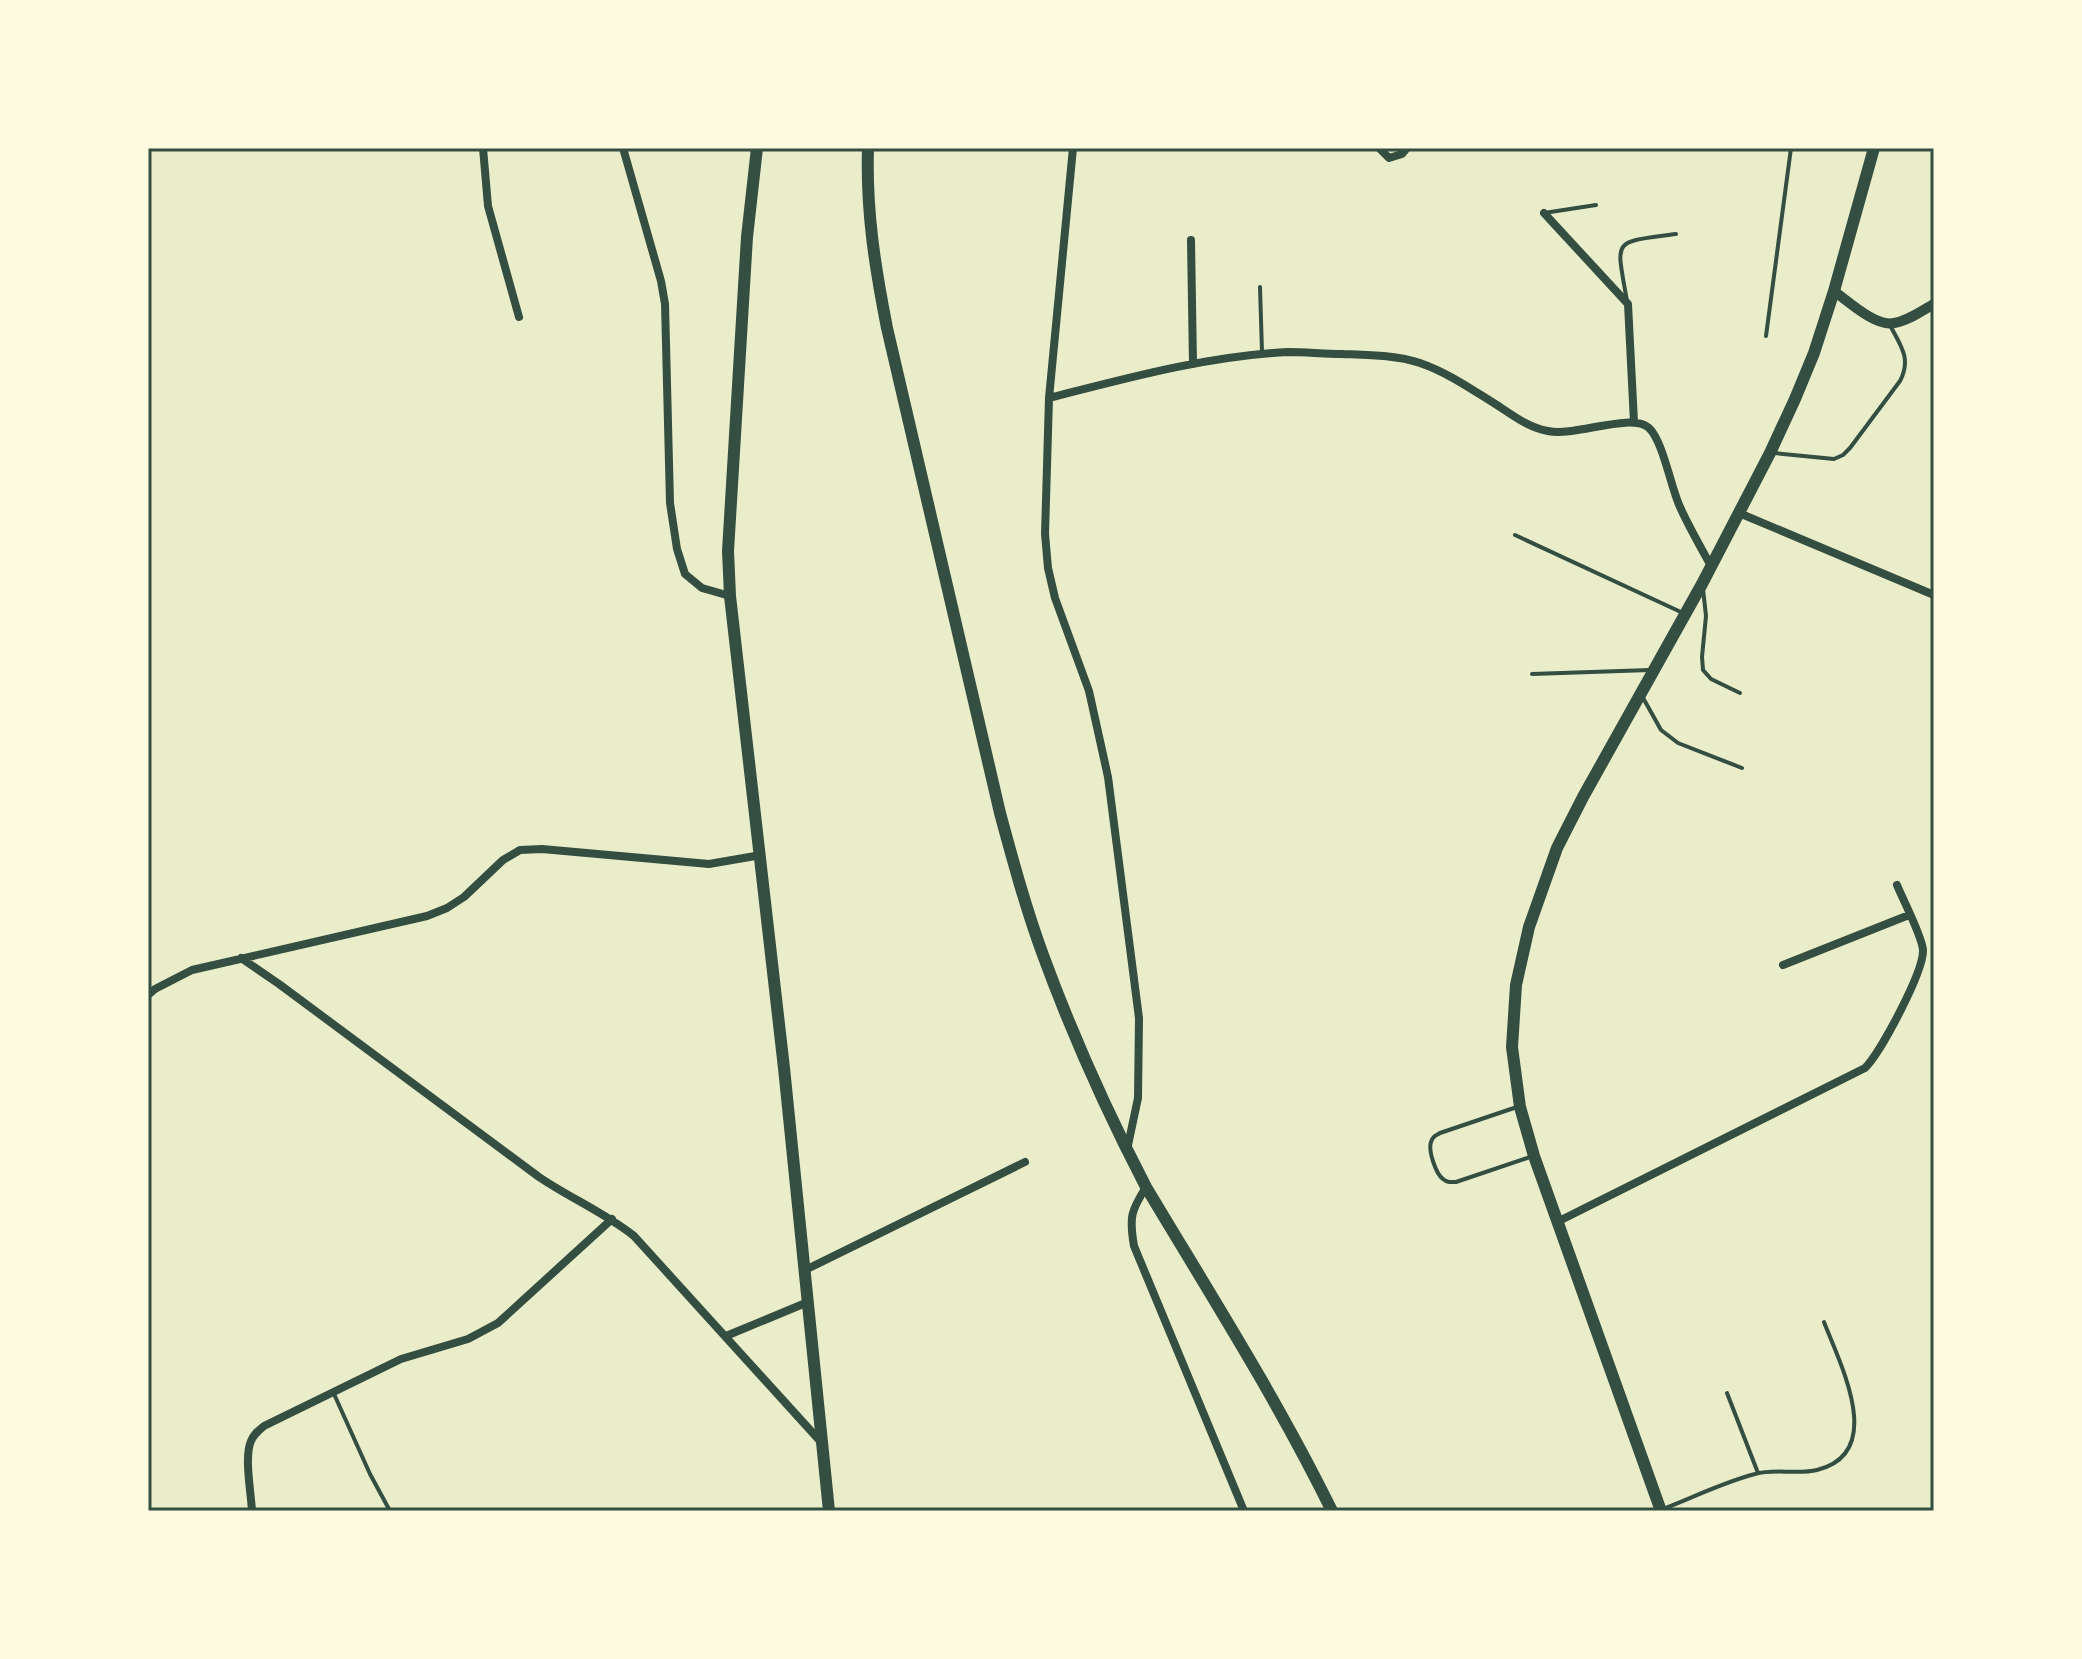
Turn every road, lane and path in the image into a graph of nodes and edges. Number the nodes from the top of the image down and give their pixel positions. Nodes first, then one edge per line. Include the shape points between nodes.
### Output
1 (483, 148) edge
2 (623, 148) edge
3 (757, 148) edge
4 (868, 148) edge
5 (1073, 148) edge
6 (1379, 148) edge
7 (1407, 148) edge
8 (1791, 148) edge
9 (1874, 148) edge
10 (1596, 205) dead end
11 (1544, 213) joint
12 (1676, 234) dead end
13 (1191, 240) dead end
14 (1260, 287) dead end
15 (1834, 291) junction
16 (1628, 304) junction
17 (1934, 304) edge
18 (519, 317) dead end
19 (1890, 325) junction
20 (1766, 336) dead end
21 (1262, 354) junction
22 (1193, 364) junction
23 (1049, 398) junction
24 (1634, 422) junction
25 (1770, 453) junction
26 (1739, 513) junction
27 (1515, 535) dead end
28 (1711, 566) junction
29 (1702, 584) junction
30 (1934, 595) edge
31 (730, 596) junction
32 (1685, 614) junction
33 (1653, 670) junction
34 (1532, 674) dead end
35 (1740, 693) dead end
36 (1641, 694) junction
37 (1742, 768) dead end
38 (761, 855) junction
39 (1897, 885) dead end
40 (1909, 915) junction
41 (241, 958) junction
42 (1783, 965) dead end
43 (148, 995) edge
44 (1520, 1107) junction
45 (1127, 1150) junction
46 (1534, 1156) junction
47 (1025, 1162) dead end
48 (1146, 1187) junction
49 (612, 1219) junction
50 (1557, 1222) junction
51 (805, 1270) junction
52 (808, 1302) junction
53 (1824, 1322) dead end
54 (726, 1336) junction
55 (333, 1392) junction
56 (1727, 1393) dead end
57 (822, 1442) junction
58 (1758, 1473) junction
59 (1661, 1510) edge
60 (252, 1511) edge
61 (390, 1511) edge
62 (829, 1511) edge
63 (1244, 1511) edge
64 (1332, 1511) edge

1 - 18 street via 488,206
2 - 31 street via 665,304 670,503 677,549 685,574 702,588
3 - 31 main road via 747,237
4 - 45 main road via 872,249 887,328 1000,813 1043,956
5 - 23 street
6 - 7 street via 1389,158
8 - 20 lane
9 - 15 main road
10 - 11 lane
11 - 16 street
12 - 16 lane via 1624,243 1619,257
13 - 22 street
14 - 21 lane
15 - 19 street
15 - 25 main road via 1814,353
16 - 24 street
17 - 19 street
19 - 25 lane via 1903,351 1905,372 1850,448 1824,460
21 - 22 street
21 - 24 street via 1382,356 1418,362 1549,432
22 - 23 street
23 - 45 street via 1048,568 1100,732 1139,1018 1138,1098
24 - 28 street via 1649,427 1659,445 1680,508
25 - 26 main road
26 - 28 main road
26 - 30 street
27 - 32 lane
28 - 29 main road
29 - 32 main road
29 - 35 lane via 1703,670
31 - 38 main road
32 - 33 main road
33 - 34 lane
33 - 36 main road
36 - 37 lane via 1661,730 1678,743
36 - 44 main road via 1557,848 1529,927 1516,985 1512,1047
38 - 41 street via 709,864 520,850 464,897 427,916
38 - 51 main road
39 - 40 street
40 - 42 street
40 - 50 street via 1921,941 1922,961 1879,1051 1865,1068
41 - 43 street via 192,970
41 - 49 street via 539,1177
44 - 46 main road
44 - 46 lane via 1440,1133 1430,1143 1431,1151 1438,1173 1448,1182
45 - 48 main road
46 - 50 main road
47 - 51 street
48 - 63 street via 1130,1224 1134,1246
48 - 64 main road
49 - 54 street
49 - 55 street via 498,1323 468,1339 401,1359
50 - 59 main road
51 - 52 main road
52 - 54 street
52 - 57 main road
53 - 58 lane via 1850,1391 1852,1444 1839,1461 1816,1470
54 - 57 street
55 - 60 street via 255,1433 248,1454
55 - 61 lane
56 - 58 lane
57 - 62 main road
58 - 59 lane

